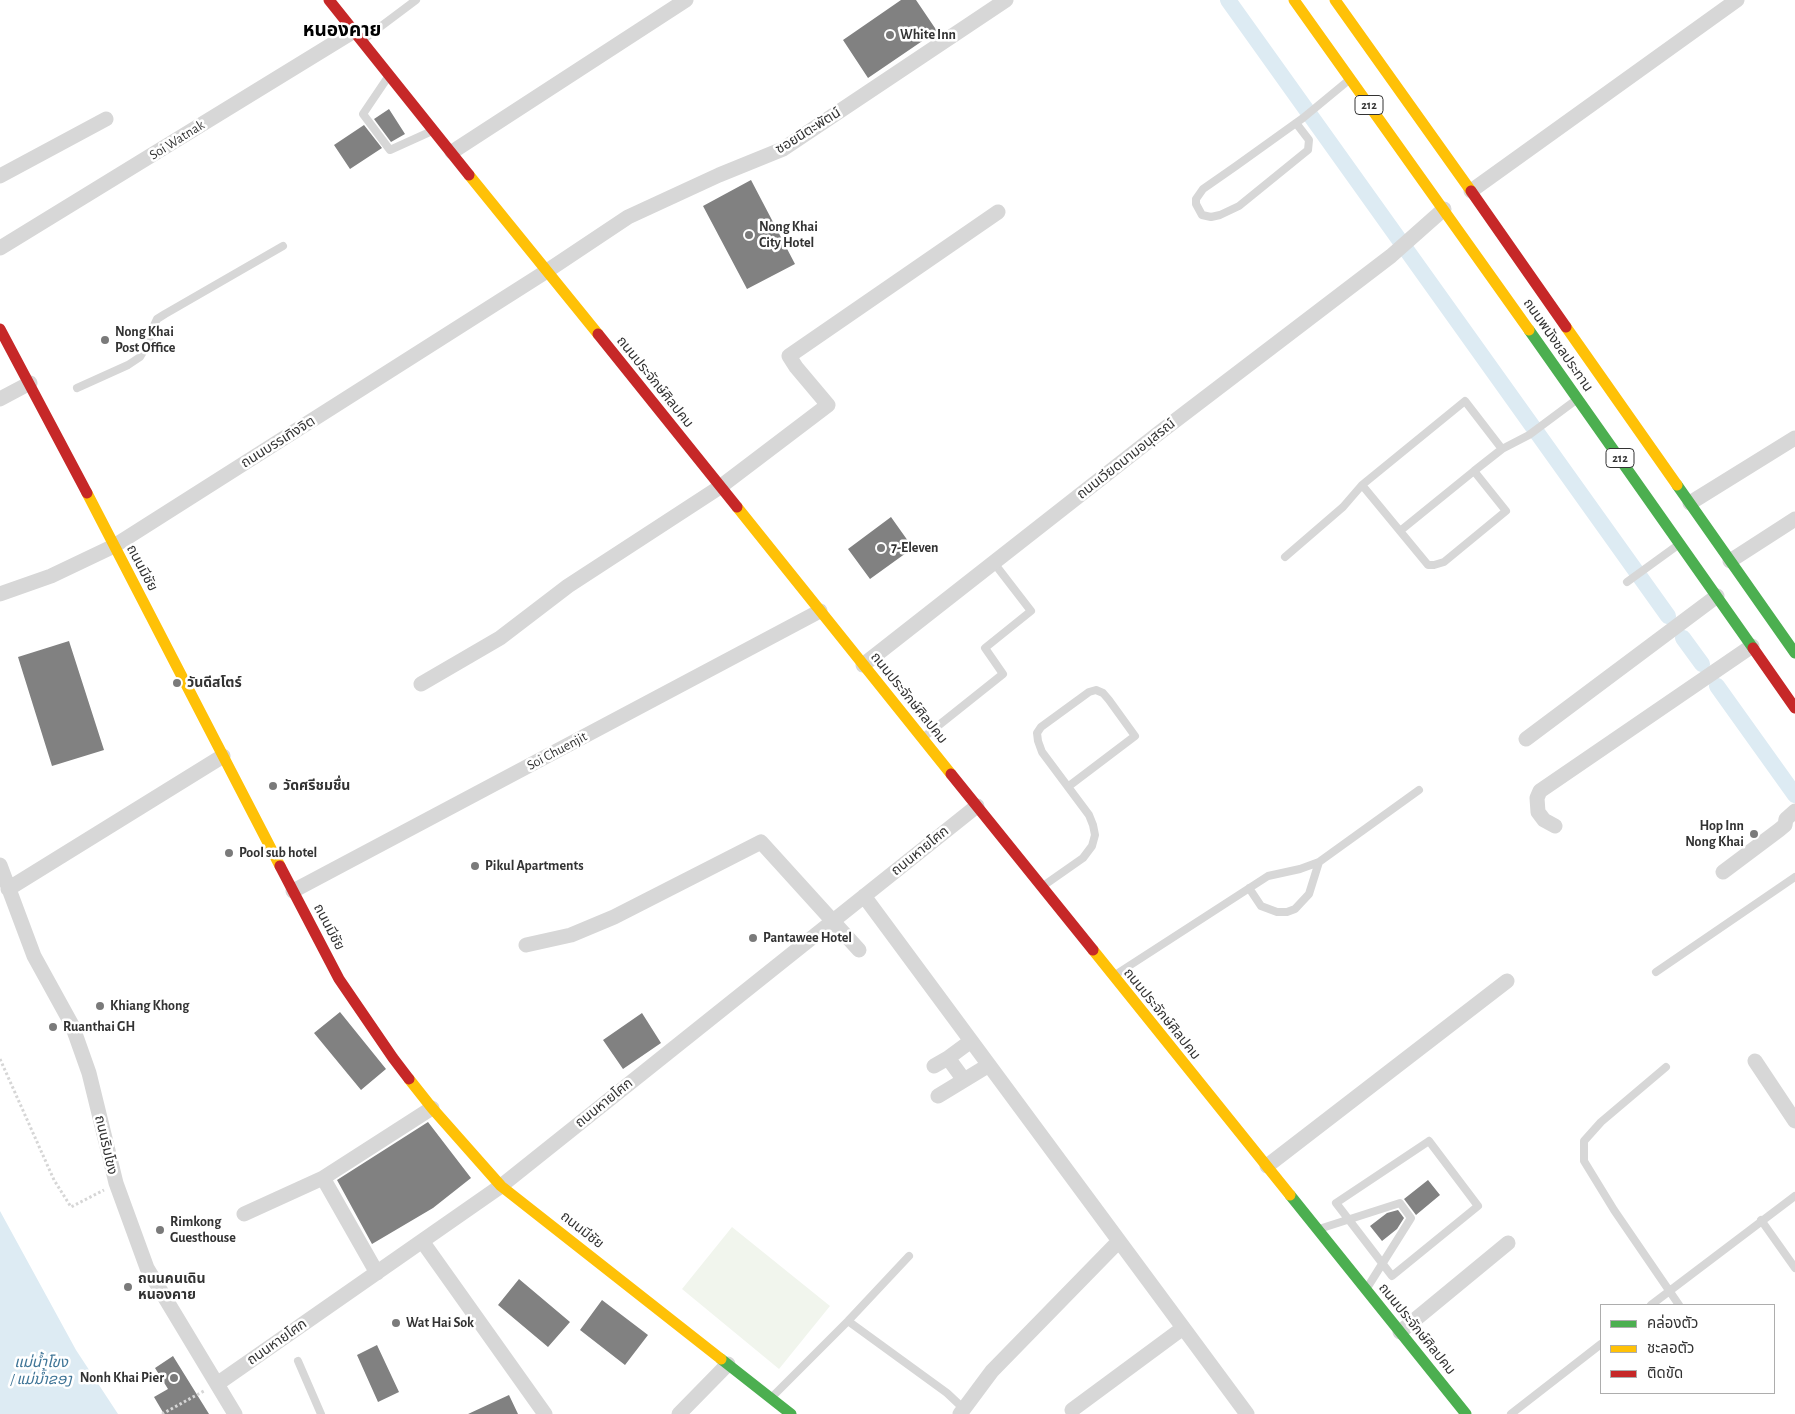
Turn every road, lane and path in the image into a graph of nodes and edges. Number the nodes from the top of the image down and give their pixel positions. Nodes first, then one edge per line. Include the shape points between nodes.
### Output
1 (329, 0) edge
2 (416, 0) edge
3 (686, 0) edge
4 (1006, 0) edge
5 (1294, 0) edge
6 (1335, 0) edge
7 (1737, 0) edge
8 (358, 36) junction
9 (390, 75) junction
10 (1350, 78) junction
11 (106, 119) dead end
12 (1296, 123) junction
13 (434, 130) junction
14 (452, 152) junction
15 (0, 176) edge
16 (1468, 193) junction
17 (1448, 207) junction
18 (998, 212) dead end
19 (283, 246) dead end
20 (0, 248) edge
21 (547, 271) junction
22 (0, 329) edge
23 (30, 384) junction
24 (77, 388) dead end
25 (0, 399) edge
26 (1577, 399) junction
27 (1795, 438) edge
28 (1502, 448) junction
29 (1474, 471) junction
30 (1362, 486) junction
31 (720, 487) junction
32 (1690, 503) junction
33 (1795, 519) edge
34 (1400, 531) junction
35 (1680, 544) junction
36 (114, 546) junction
37 (1285, 557) dead end
38 (1730, 561) junction
39 (994, 562) junction
40 (1630, 580) dead end
41 (0, 594) edge
42 (1717, 596) junction
43 (820, 611) junction
44 (1752, 646) junction
45 (1795, 653) edge
46 (863, 664) junction
47 (421, 684) dead end
48 (1795, 708) edge
49 (923, 739) junction
50 (1526, 739) dead end
51 (223, 756) junction
52 (1069, 786) junction
53 (1418, 790) dead end
54 (977, 806) junction
55 (1793, 812) edge
56 (1554, 826) dead end
57 (1318, 862) junction
58 (0, 865) edge
59 (1723, 872) dead end
60 (1795, 877) edge
61 (1042, 887) junction
62 (1249, 888) junction
63 (4, 890) edge
64 (293, 891) junction
65 (864, 896) junction
66 (834, 921) junction
67 (526, 945) dead end
68 (859, 950) dead end
69 (1656, 972) dead end
70 (1112, 976) junction
71 (1507, 981) dead end
72 (971, 1041) junction
73 (948, 1058) junction
74 (0, 1059) edge
75 (1755, 1061) dead end
76 (989, 1065) junction
77 (934, 1066) dead end
78 (1666, 1067) dead end
79 (964, 1080) junction
80 (938, 1096) dead end
81 (432, 1108) junction
82 (1795, 1121) edge
83 (1267, 1166) junction
84 (323, 1178) junction
85 (116, 1184) junction
86 (500, 1186) junction
87 (1795, 1196) edge
88 (244, 1214) dead end
89 (1348, 1219) junction
90 (1761, 1220) junction
91 (1318, 1230) junction
92 (422, 1241) junction
93 (1119, 1241) junction
94 (1508, 1242) dead end
95 (909, 1256) dead end
96 (1383, 1264) junction
97 (1795, 1268) edge
98 (377, 1273) junction
99 (1366, 1290) junction
100 (1669, 1291) junction
101 (1652, 1304) edge
102 (1678, 1304) edge
103 (848, 1321) junction
104 (1183, 1328) junction
105 (1400, 1332) junction
106 (1600, 1345) edge
107 (298, 1361) dead end
108 (728, 1364) junction
109 (217, 1384) junction
110 (771, 1398) junction
111 (1072, 1410) dead end
112 (962, 1411) edge
113 (162, 1414) edge
114 (235, 1414) edge
115 (321, 1414) edge
116 (545, 1414) edge
117 (679, 1414) edge
118 (791, 1414) edge
119 (1247, 1414) edge
120 (1466, 1414) edge
121 (1511, 1414) edge

1 - 8 street, ถนนประจักษ์ศิลปคม
2 - 8 lane
3 - 14 street
4 - 21 street, ซอยนิตะพัตน์ via 784,149 628,217
5 - 10 street, ถนนพนังชลประทาน / 212
6 - 16 street, ถนนพนังชลประทาน / 212
7 - 16 street
8 - 9 street, ถนนประจักษ์ศิลปคม
8 - 20 street, Soi Watnak
9 - 13 street, ถนนประจักษ์ศิลปคม
9 - 13 lane via 363,114 390,150
10 - 12 lane
10 - 17 street, ถนนพนังชลประทาน / 212
11 - 15 street
12 - 12 lane via 1203,189 1196,199 1202,215 1220,215 1239,206 1308,150 1309,140
13 - 14 street, ถนนประจักษ์ศิลปคม
14 - 21 street, ถนนประจักษ์ศิลปคม
16 - 32 street, ถนนพนังชลประทาน / 212
17 - 26 street, ถนนพนังชลประทาน / 212
17 - 39 street, ถนนเวียดนามอนุสรณ์ via 1391,256
18 - 31 street via 789,356 828,405
19 - 24 lane via 164,314 157,319 140,357
21 - 31 street, ถนนประจักษ์ศิลปคม
21 - 36 street, ถนนบรรเทิงจิต
22 - 23 street, ถนนมีชัย
23 - 25 street
23 - 36 street, ถนนมีชัย
26 - 28 lane via 1529,435
26 - 35 street, ถนนพนังชลประทาน / 212
27 - 32 street
28 - 29 lane
28 - 30 lane via 1465,401
29 - 34 lane
29 - 34 lane via 1506,511 1444,562 1428,565
30 - 34 lane
30 - 37 lane via 1343,507
31 - 43 street, ถนนประจักษ์ศิลปคม
31 - 47 street via 568,586 500,638
32 - 38 street, ถนนพนังชลประทาน / 212
33 - 38 street
35 - 40 lane
35 - 42 street, ถนนพนังชลประทาน / 212
36 - 41 street, ถนนบรรเทิงจิต via 50,576
36 - 51 street, ถนนมีชัย
38 - 45 street, ถนนพนังชลประทาน / 212
39 - 46 street, ถนนเวียดนามอนุสรณ์
39 - 49 lane via 1031,611 985,648 1003,674
42 - 44 street, ถนนพนังชลประทาน / 212
42 - 50 street
43 - 46 street, ถนนประจักษ์ศิลปคม
43 - 64 street, Soi Chuenjit
44 - 48 street, ถนนพนังชลประทาน / 212
44 - 56 street via 1540,792 1538,812
46 - 49 street, ถนนประจักษ์ศิลปคม
49 - 54 street, ถนนประจักษ์ศิลปคม
51 - 63 street
51 - 64 street, ถนนมีชัย
52 - 52 lane via 1042,752 1037,733 1041,726 1096,690 1109,700 1134,736
52 - 61 lane via 1089,815 1095,835 1084,858
53 - 57 lane
54 - 61 street, ถนนประจักษ์ศิลปคม
54 - 65 street, ถนนหายโศก
55 - 59 street via 1779,830
57 - 62 lane via 1268,876
57 - 62 lane via 1309,894 1295,909 1277,912 1261,906
58 - 63 street, ถนนริมโขง
60 - 69 lane
61 - 70 street, ถนนประจักษ์ศิลปคม
62 - 70 lane
63 - 85 street, ถนนริมโขง via 34,956 72,1025 90,1073
64 - 81 street, ถนนมีชัย via 339,979
65 - 66 street, ถนนหายโศก
65 - 72 street
66 - 67 street via 761,842 614,917 571,935
66 - 68 street
66 - 86 street, ถนนหายโศก
70 - 83 street, ถนนประจักษ์ศิลปคม
71 - 83 street
72 - 73 street
72 - 76 street
73 - 77 street
73 - 79 street
74 - 85 path via 54,1180 71,1207
75 - 82 street
76 - 79 street
76 - 93 street
78 - 100 lane via 1601,1122 1584,1141 1584,1161
79 - 80 street
81 - 84 street
81 - 86 street, ถนนมีชัย
83 - 91 street, ถนนประจักษ์ศิลปคม
84 - 88 street
84 - 98 street
85 - 109 street, ถนนริมโขง via 146,1268
86 - 92 street, ถนนหายโศก
86 - 108 street, ถนนมีชัย
87 - 90 lane
89 - 91 lane
89 - 96 lane
89 - 96 lane via 1400,1203 1411,1218
89 - 96 lane via 1336,1203 1429,1141 1478,1206 1392,1276
90 - 97 lane
90 - 100 lane
91 - 99 street, ถนนประจักษ์ศิลปคม
92 - 98 street, ถนนหายโศก
92 - 116 street
93 - 104 street
93 - 112 street via 992,1371
94 - 105 street
95 - 103 lane
96 - 99 lane
98 - 109 street, ถนนหายโศก
99 - 105 street, ถนนประจักษ์ศิลปคม
100 - 101 lane
100 - 102 lane
103 - 110 lane
103 - 112 lane via 947,1393
104 - 111 street
104 - 119 street
105 - 120 street, ถนนประจักษ์ศิลปคม
106 - 121 lane
107 - 115 lane
108 - 110 street, ถนนมีชัย
108 - 117 street
109 - 113 path
109 - 114 street, ถนนริมโขง
110 - 118 street, ถนนมีชัย

